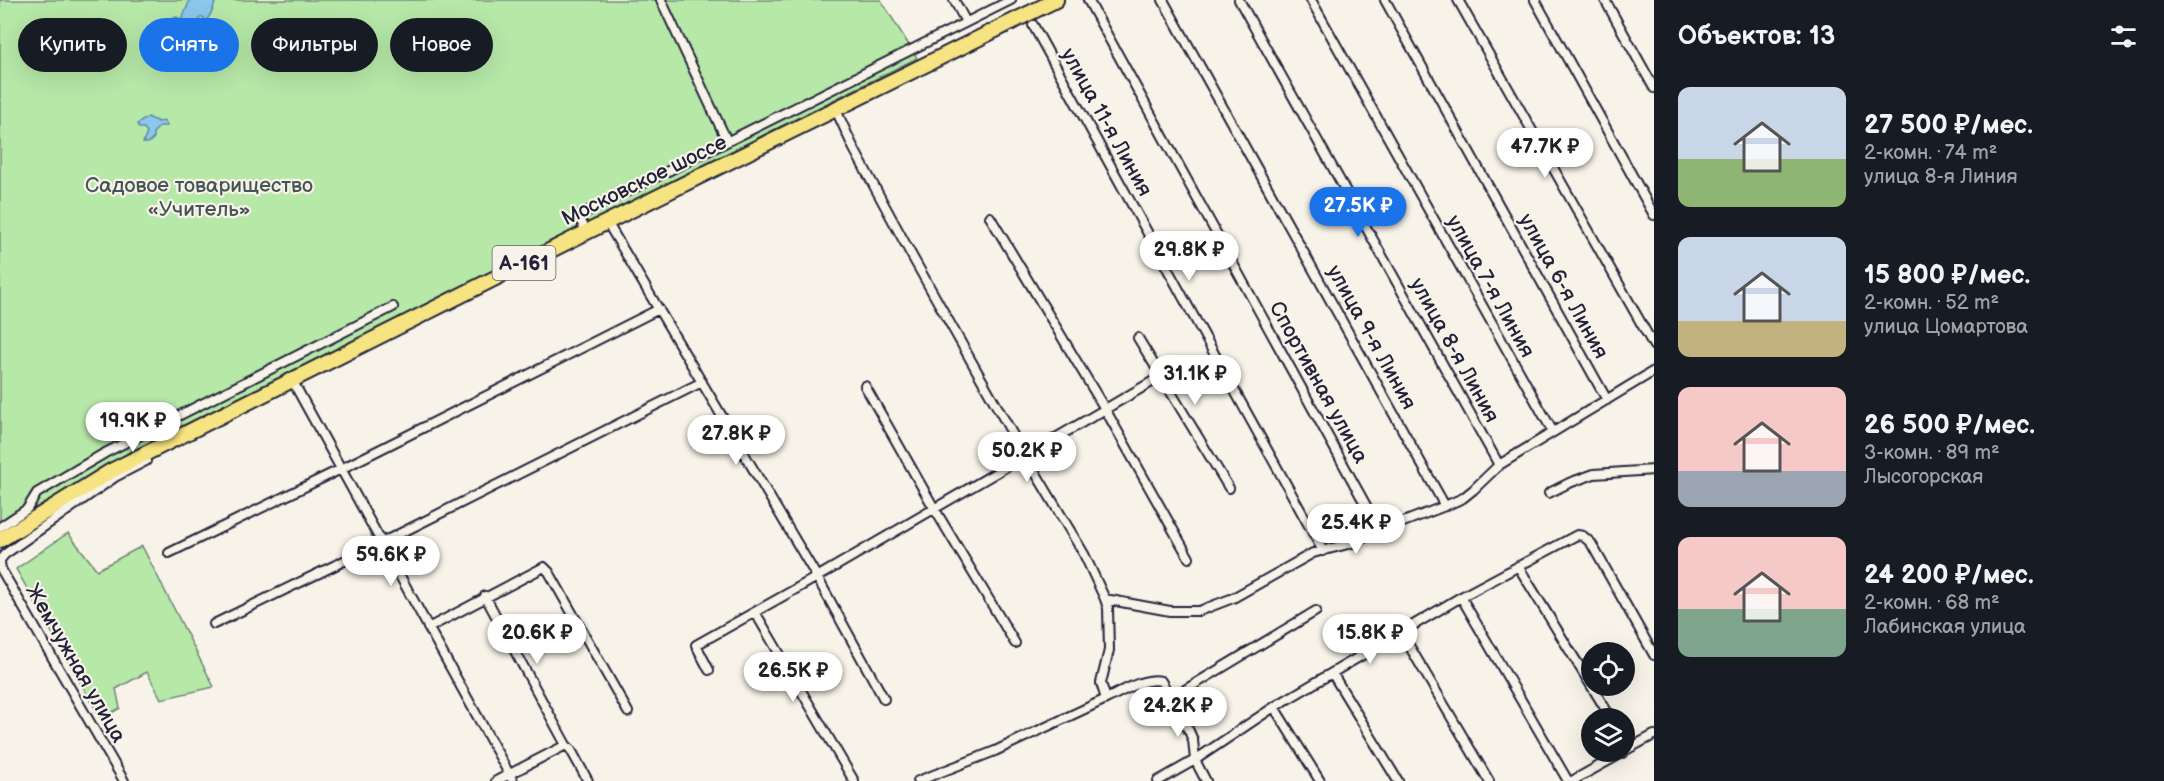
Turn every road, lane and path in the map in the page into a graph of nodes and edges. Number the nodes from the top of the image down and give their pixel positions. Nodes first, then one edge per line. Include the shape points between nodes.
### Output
1 (661, 0) edge
2 (954, 0) edge
3 (1011, 0) edge
4 (1056, 0) edge
5 (1088, 0) edge
6 (1163, 0) edge
7 (1239, 0) edge
8 (1311, 0) edge
9 (1385, 0) edge
10 (1458, 0) edge
11 (1535, 0) edge
12 (1605, 0) edge
13 (966, 22) junction
14 (1033, 25) dead end
15 (1654, 88) edge
16 (836, 110) junction
17 (727, 141) junction
18 (1654, 215) edge
19 (990, 217) dead end
20 (607, 222) junction
21 (587, 232) junction
22 (393, 307) dead end
23 (658, 309) junction
24 (1138, 338) dead end
25 (1654, 346) edge
26 (1654, 371) edge
27 (1162, 376) junction
28 (293, 382) junction
29 (702, 382) junction
30 (865, 386) dead end
31 (1607, 400) junction
32 (1105, 409) junction
33 (1552, 432) junction
34 (1025, 454) junction
35 (1498, 465) junction
36 (341, 469) junction
37 (1654, 470) edge
38 (1229, 488) dead end
39 (1549, 493) dead end
40 (1445, 506) junction
41 (934, 508) junction
42 (0, 527) edge
43 (1380, 531) junction
44 (0, 540) edge
45 (381, 543) junction
46 (1323, 551) junction
47 (169, 553) dead end
48 (1190, 558) dead end
49 (0, 561) edge
50 (1518, 566) junction
51 (817, 577) junction
52 (485, 596) junction
53 (1461, 597) junction
54 (1105, 599) junction
55 (1316, 611) dead end
56 (755, 612) junction
57 (214, 624) dead end
58 (428, 628) junction
59 (1401, 632) junction
60 (1015, 643) dead end
61 (1654, 655) edge
62 (709, 669) dead end
63 (1332, 673) junction
64 (884, 699) dead end
65 (1106, 699) junction
66 (1170, 699) junction
67 (1274, 707) junction
68 (1605, 708) edge
69 (628, 712) dead end
70 (1654, 735) edge
71 (1635, 744) edge
72 (566, 745) junction
73 (1195, 760) junction
74 (1602, 762) edge
75 (511, 778) edge
76 (124, 781) edge
77 (496, 781) edge
78 (588, 781) edge
79 (854, 781) edge
80 (918, 781) edge
81 (1158, 781) edge
82 (1206, 781) edge
83 (1320, 781) edge
84 (1398, 781) edge
85 (1489, 781) edge
86 (1570, 781) edge

1 - 17 street
2 - 13 street
3 - 13 street
4 - 16 highway, Московское шоссе / А-161
5 - 43 street, Спортивная улица
6 - 40 street, улица 9-я Линия
7 - 35 street, улица 8-я Линия
8 - 33 street, улица 7-я Линия
9 - 31 street, улица 6-я Линия
10 - 25 street
11 - 18 street
12 - 15 street
13 - 17 street
14 - 46 street, улица 11-я Линия
16 - 20 highway, Московское шоссе / А-161
16 - 34 street via 912,256
17 - 21 street via 578,216
19 - 32 street
20 - 21 highway, Московское шоссе / А-161
20 - 23 street
21 - 28 highway, Московское шоссе / А-161
22 - 42 street via 105,453 37,493 27,509
23 - 29 street
23 - 36 street
24 - 27 street
26 - 31 street
27 - 32 street
27 - 38 street
28 - 36 street
28 - 44 highway, Московское шоссе / А-161 via 111,471
28 - 49 street via 115,477 4,554
29 - 45 street
29 - 51 street
30 - 41 street
31 - 33 street
32 - 34 street
32 - 48 street
33 - 35 street
34 - 41 street
34 - 54 street via 1084,554
35 - 40 street via 1463,498
36 - 45 street
36 - 47 street
37 - 39 street via 1594,474
40 - 43 street
41 - 51 street
41 - 60 street
43 - 46 street
45 - 57 street
45 - 58 street
46 - 54 street via 1233,598 1198,611 1170,611
49 - 76 street, Жемчужная улица via 1,569
50 - 53 street
50 - 61 street via 1572,537 1583,536 1591,543
50 - 68 street
51 - 56 street
51 - 64 street
52 - 58 street
52 - 69 street via 544,567
52 - 72 street
53 - 59 street
53 - 86 street
54 - 65 street via 1109,650 1101,683
55 - 66 street
56 - 62 street via 696,645
56 - 79 street
58 - 75 street
59 - 63 street
59 - 85 street
63 - 67 street
63 - 84 street
65 - 66 street via 1155,679 1161,681
65 - 80 street via 995,751
66 - 73 street via 1193,740
67 - 73 street
67 - 83 street
70 - 71 street
72 - 75 street
72 - 78 street
73 - 81 street
73 - 82 street
74 - 86 street
75 - 77 street

